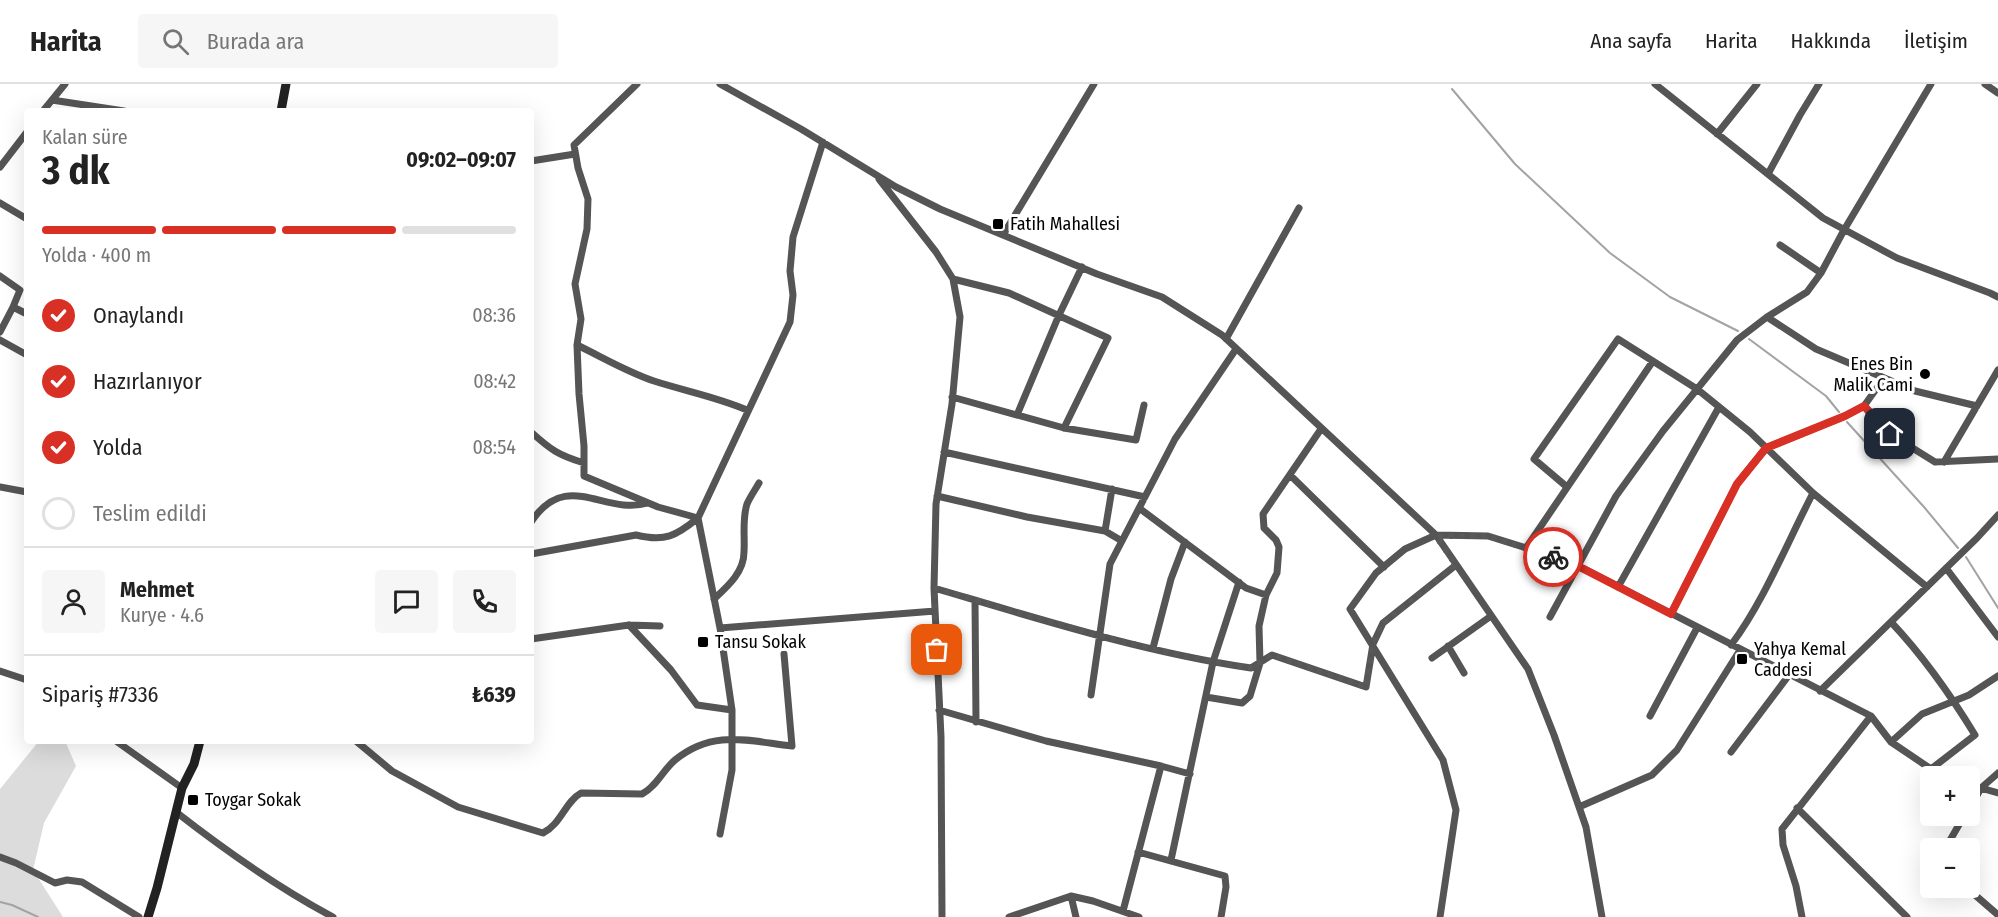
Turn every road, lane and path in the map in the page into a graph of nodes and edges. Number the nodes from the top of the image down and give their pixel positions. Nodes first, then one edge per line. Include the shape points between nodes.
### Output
1 (65, 84) edge
2 (286, 84) edge
3 (637, 84) edge
4 (720, 84) edge
5 (1094, 84) edge
6 (1655, 84) edge
7 (1757, 84) edge
8 (1819, 84) edge
9 (1930, 84) edge
10 (1985, 84) edge
11 (1998, 93) edge
12 (52, 100) junction
13 (45, 108) edge
14 (104, 108) edge
15 (282, 108) edge
16 (1717, 134) junction
17 (24, 136) edge
18 (823, 142) junction
19 (575, 154) junction
20 (534, 161) edge
21 (0, 167) edge
22 (1768, 174) junction
23 (876, 175) junction
24 (0, 203) edge
25 (1299, 208) dead end
26 (24, 217) edge
27 (1844, 230) junction
28 (1003, 235) junction
29 (1780, 245) dead end
30 (1082, 267) junction
31 (1821, 273) junction
32 (0, 276) edge
33 (953, 279) junction
34 (1998, 297) edge
35 (13, 307) junction
36 (24, 312) edge
37 (1059, 315) junction
38 (1767, 317) junction
39 (0, 332) edge
40 (1226, 339) junction
41 (0, 340) edge
42 (577, 345) junction
43 (1236, 349) junction
44 (24, 353) edge
45 (1653, 361) junction
46 (1998, 370) edge
47 (1884, 378) junction
48 (1697, 389) junction
49 (952, 397) junction
50 (1144, 405) dead end
51 (1864, 406) junction
52 (1977, 406) junction
53 (1719, 407) junction
54 (747, 410) junction
55 (1017, 415) junction
56 (1064, 428) junction
57 (1321, 429) junction
58 (534, 435) edge
59 (1766, 448) junction
60 (944, 452) junction
61 (1998, 459) edge
62 (1944, 462) junction
63 (584, 463) junction
64 (1290, 475) junction
65 (759, 483) dead end
66 (0, 487) edge
67 (1567, 487) junction
68 (1112, 489) junction
69 (24, 491) edge
70 (1813, 493) junction
71 (937, 496) junction
72 (1145, 497) junction
73 (648, 503) junction
74 (1139, 508) junction
75 (1998, 515) edge
76 (534, 518) edge
77 (698, 518) junction
78 (1105, 531) junction
79 (1436, 536) junction
80 (1122, 541) junction
81 (1185, 542) junction
82 (1526, 548) junction
83 (534, 553) edge
84 (1456, 565) junction
85 (1577, 566) junction
86 (1384, 567) junction
87 (1946, 568) junction
88 (1239, 582) junction
89 (1927, 586) junction
90 (1618, 587) junction
91 (934, 588) junction
92 (1266, 595) junction
93 (714, 599) junction
94 (975, 600) junction
95 (935, 611) junction
96 (1671, 614) junction
97 (1491, 616) junction
98 (1550, 617) dead end
99 (1891, 622) junction
100 (629, 625) junction
101 (660, 626) dead end
102 (720, 628) junction
103 (1697, 628) junction
104 (1100, 636) junction
105 (1998, 637) edge
106 (534, 639) edge
107 (1373, 644) junction
108 (1731, 645) junction
109 (1448, 646) junction
110 (1153, 648) junction
111 (1740, 650) junction
112 (784, 654) dead end
113 (1432, 658) dead end
114 (1213, 662) junction
115 (1260, 663) junction
116 (0, 671) edge
117 (1464, 673) dead end
118 (1789, 675) junction
119 (1998, 676) edge
120 (24, 679) edge
121 (1820, 691) junction
122 (1091, 695) dead end
123 (1206, 697) junction
124 (1954, 700) junction
125 (732, 710) junction
126 (939, 710) junction
127 (1650, 716) dead end
128 (1871, 716) junction
129 (976, 722) junction
130 (732, 738) junction
131 (1891, 742) junction
132 (120, 744) edge
133 (199, 744) edge
134 (360, 744) edge
135 (1731, 752) dead end
136 (1161, 766) junction
137 (1927, 766) edge
138 (1935, 766) edge
139 (1998, 773) edge
140 (1190, 774) junction
141 (182, 788) junction
142 (1981, 788) joint
143 (1998, 793) edge
144 (1579, 807) junction
145 (1797, 808) junction
146 (176, 812) junction
147 (720, 834) dead end
148 (1138, 852) junction
149 (0, 857) edge
150 (1171, 860) junction
151 (1071, 897) junction
152 (1978, 898) edge
153 (1123, 911) junction
154 (1998, 915) edge
155 (139, 917) edge
156 (148, 917) edge
157 (333, 917) edge
158 (942, 917) edge
159 (1009, 917) edge
160 (1076, 917) edge
161 (1139, 917) edge
162 (1221, 917) edge
163 (1440, 917) edge
164 (1602, 917) edge
165 (1802, 917) edge
166 (1907, 917) edge

1 - 12 street
2 - 15 street
3 - 19 street via 580,138 574,145
4 - 18 street
5 - 28 street
6 - 16 street
7 - 16 street
8 - 22 street
9 - 27 street
10 - 11 street
12 - 13 street
12 - 14 street
16 - 22 street
17 - 21 street
18 - 23 street
18 - 54 street via 793,237 790,322
19 - 20 street
19 - 42 street via 588,199 587,229 575,284 581,319
22 - 27 street
23 - 28 street via 940,209
23 - 33 street
24 - 26 street
25 - 40 street
27 - 31 street
27 - 34 street via 1897,258
28 - 30 street
29 - 31 street
30 - 37 street
30 - 40 street via 1162,297
31 - 38 street via 1808,292
32 - 35 street via 20,290
33 - 37 street via 1009,293
33 - 49 street via 960,318
35 - 36 street
35 - 39 street
37 - 55 street
37 - 56 street via 1108,338
38 - 47 street via 1816,349
38 - 48 street via 1737,340
40 - 43 street
41 - 44 street
42 - 54 street via 632,373
42 - 63 street
43 - 57 street
43 - 72 street via 1175,439
45 - 48 street
45 - 67 street
45 - 67 street via 1618,339 1564,415 1534,459
46 - 52 street
47 - 51 street
47 - 52 street via 1915,391
48 - 53 street
48 - 85 street via 1616,496
49 - 55 street
49 - 60 street
50 - 56 street via 1136,440
51 - 59 street
51 - 62 street via 1890,434 1935,462
52 - 62 street
53 - 59 street
53 - 90 street
54 - 77 street
55 - 56 street
57 - 64 street
57 - 79 street
58 - 63 street via 553,451
59 - 70 street
59 - 96 street via 1737,484
60 - 68 street
60 - 71 street
61 - 62 street
63 - 73 street via 584,476
64 - 86 street
64 - 92 street via 1263,514 1264,528 1279,547 1277,573
65 - 93 street via 747,504 740,570
66 - 69 street
67 - 82 street
68 - 72 street
68 - 78 street
70 - 89 street
70 - 108 street
71 - 78 street
71 - 91 street
72 - 74 street
73 - 76 street via 635,507 576,495 546,503
73 - 77 street
74 - 80 street
74 - 81 street
75 - 87 street
77 - 83 street via 666,538 636,536
77 - 93 street
78 - 80 street
79 - 82 street via 1488,536
79 - 84 street
79 - 86 street via 1405,549
80 - 104 street via 1110,564
81 - 88 street
81 - 110 street
82 - 85 street
84 - 97 street
84 - 107 street via 1383,623
85 - 90 street
85 - 98 street
86 - 107 street via 1350,609
87 - 89 street
87 - 105 street
88 - 92 street
88 - 114 street
89 - 99 street
90 - 96 street
91 - 94 street
91 - 95 street
92 - 115 street via 1260,626
93 - 102 street
94 - 104 street
94 - 129 street
95 - 102 street
95 - 126 street
96 - 103 street
97 - 109 street
97 - 144 street via 1528,669
99 - 121 street
99 - 124 street
100 - 101 street
100 - 106 street
100 - 125 street via 697,705
102 - 125 street
103 - 108 street
103 - 127 street
104 - 110 street
104 - 122 street
107 - 115 street via 1366,687 1272,655
107 - 163 street via 1443,760 1456,810
108 - 111 street
109 - 113 street
109 - 117 street
110 - 114 street
111 - 118 street
111 - 144 street via 1677,750 1652,775
112 - 130 street via 792,746
114 - 115 street via 1251,668
114 - 123 street
115 - 123 street via 1246,701
116 - 120 street
118 - 121 street
118 - 135 street
119 - 124 street
121 - 128 street
123 - 140 street
124 - 131 street via 1922,714
124 - 138 street via 1975,735
125 - 130 street
126 - 129 street
126 - 158 street
128 - 131 street
128 - 145 street
129 - 136 street
130 - 134 street via 690,750 642,794 582,793 543,833 458,807 392,771
130 - 147 street via 732,770
131 - 137 street
132 - 141 street
133 - 141 street
136 - 140 street
136 - 148 street
139 - 142 street
140 - 150 street
141 - 146 street
142 - 143 street
144 - 164 street
145 - 165 street via 1782,829
145 - 166 street
146 - 156 street
146 - 157 street via 292,895
148 - 150 street
148 - 153 street
149 - 155 street via 55,883 82,882
150 - 162 street via 1225,876
151 - 153 street via 1094,900
151 - 159 street
151 - 160 street
152 - 154 street
153 - 161 street

